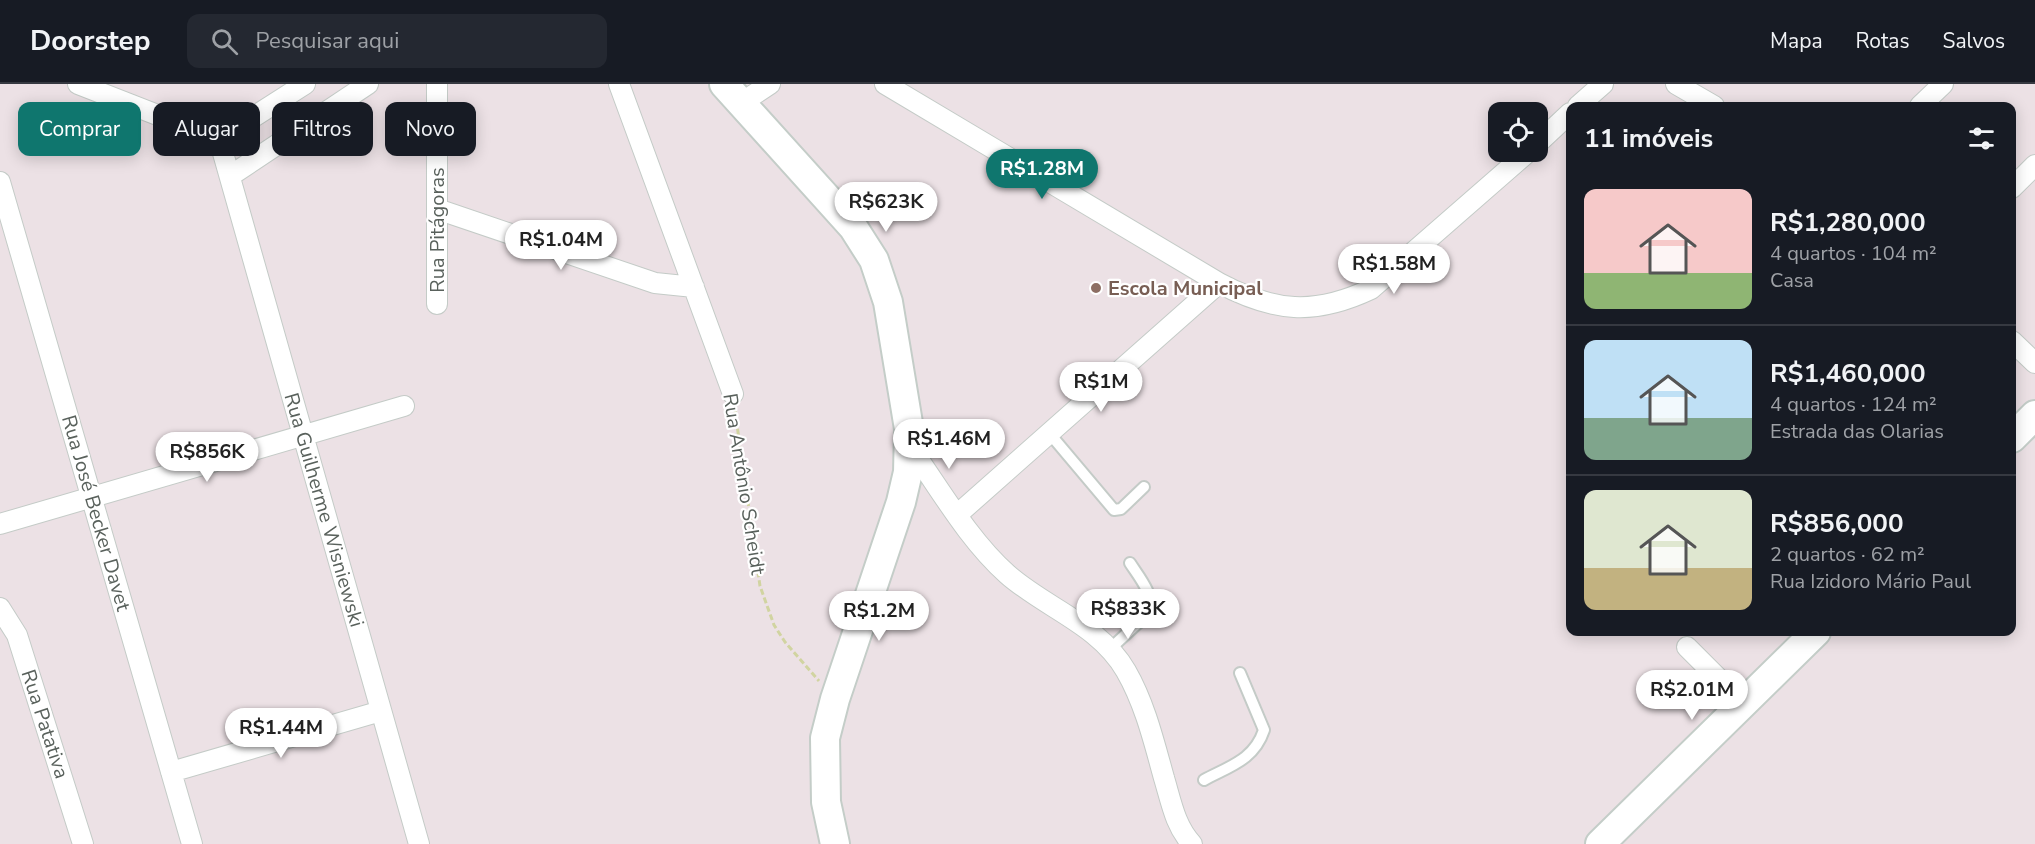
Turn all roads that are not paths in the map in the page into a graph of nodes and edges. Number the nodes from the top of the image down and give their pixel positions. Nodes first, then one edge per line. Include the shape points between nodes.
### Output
1 (78, 84) edge
2 (305, 84) edge
3 (368, 84) edge
4 (437, 84) edge
5 (619, 84) edge
6 (770, 84) edge
7 (885, 84) edge
8 (1604, 84) edge
9 (1676, 84) edge
10 (1943, 84) edge
11 (733, 93) edge
12 (1583, 102) edge
13 (1707, 102) edge
14 (1924, 102) edge
15 (153, 113) edge
16 (260, 113) edge
17 (1566, 117) edge
18 (1548, 134) edge
19 (224, 156) edge
20 (1517, 162) edge
21 (2035, 165) edge
22 (230, 176) junction
23 (0, 182) edge
24 (2016, 184) edge
25 (437, 209) junction
26 (1219, 284) junction
27 (694, 287) junction
28 (437, 304) dead end
29 (2016, 345) edge
30 (2035, 363) edge
31 (733, 394) road end
32 (404, 406) dead end
33 (2035, 415) edge
34 (1050, 434) junction
35 (2016, 434) edge
36 (303, 436) junction
37 (910, 447) junction
38 (1144, 487) dead end
39 (91, 497) junction
40 (958, 514) junction
41 (0, 524) edge
42 (1130, 563) dead end
43 (0, 608) edge
44 (1812, 636) edge
45 (1688, 647) dead end
46 (1111, 648) junction
47 (1240, 673) dead end
48 (1743, 703) junction
49 (381, 711) junction
50 (171, 772) junction
51 (1204, 780) dead end
52 (83, 844) edge
53 (192, 844) edge
54 (419, 844) edge
55 (835, 844) edge
56 (1192, 844) edge
57 (1600, 844) edge

1 - 15 street
2 - 16 street
3 - 22 street
4 - 25 street, Rua Pitágoras
5 - 27 street, Rua Antônio Scheidt
6 - 11 street
7 - 26 street
8 - 12 street
9 - 13 street
10 - 14 street
11 - 37 main road via 854,227 874,260 888,302
17 - 18 street
19 - 22 street, Rua Guilherme Wisniewski
20 - 26 street via 1389,276 1350,299 1299,307 1272,306
21 - 24 street
22 - 36 street, Rua Guilherme Wisniewski
23 - 39 street, Rua José Becker Davet
25 - 27 street via 654,284
25 - 28 street, Rua Pitágoras
26 - 34 street
27 - 31 street, Rua Antônio Scheidt
29 - 30 street
32 - 36 street
33 - 35 main road
34 - 38 lane via 1114,510 1121,509
34 - 40 street
36 - 39 street
36 - 49 street, Rua Guilherme Wisniewski
37 - 40 street
37 - 55 main road via 901,502 825,738 826,802
39 - 41 street
39 - 50 street, Rua José Becker Davet
40 - 46 street via 1007,574
42 - 46 lane via 1152,604 1150,612
43 - 52 street, Rua Patativa via 17,635
44 - 48 main road
45 - 48 street
46 - 56 street via 1140,699 1177,822
47 - 51 lane via 1264,730 1250,755
48 - 57 main road
49 - 50 street
49 - 54 street, Rua Guilherme Wisniewski
50 - 53 street, Rua José Becker Davet

